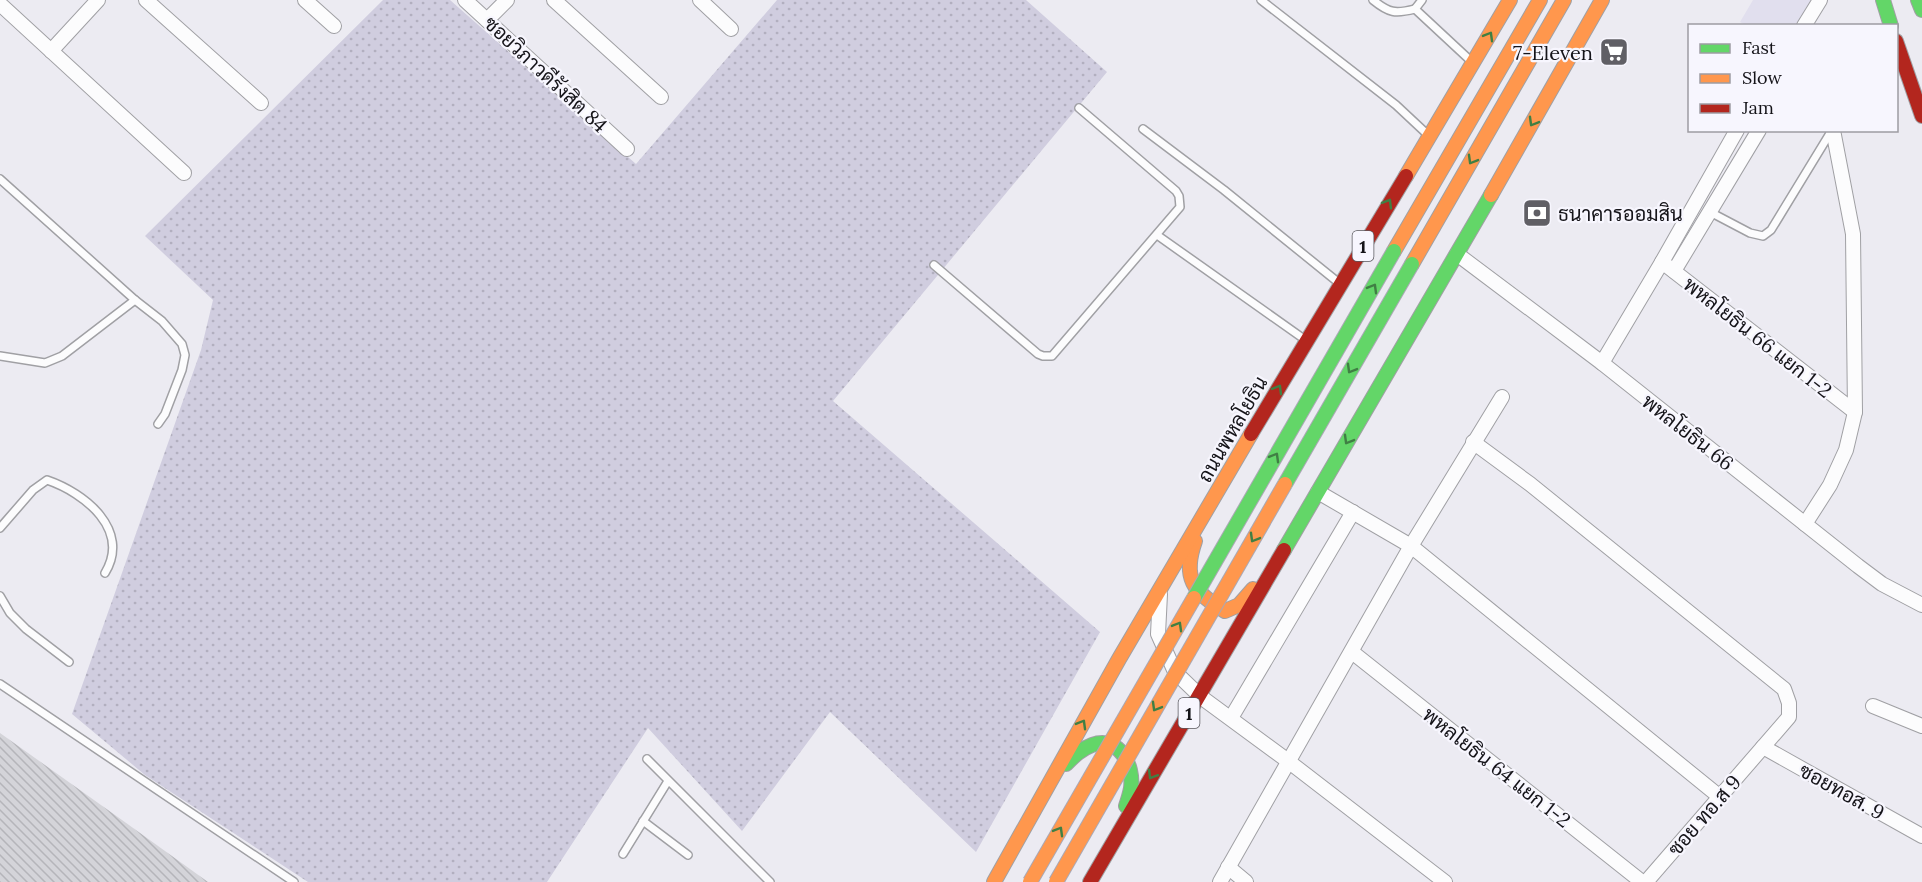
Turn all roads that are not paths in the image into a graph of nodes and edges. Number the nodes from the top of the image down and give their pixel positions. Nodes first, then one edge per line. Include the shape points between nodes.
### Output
1 (98, 0) edge
2 (146, 0) edge
3 (305, 0) edge
4 (465, 0) edge
5 (507, 0) edge
6 (554, 0) edge
7 (700, 0) edge
8 (1261, 0) edge
9 (1373, 0) edge
10 (1422, 0) edge
11 (1510, 0) edge
12 (1540, 0) edge
13 (1564, 0) edge
14 (1602, 0) edge
15 (1820, 0) edge
16 (1882, 0) edge
17 (1918, 0) edge
18 (0, 4) edge
19 (1415, 9) junction
20 (1922, 10) edge
21 (487, 20) junction
22 (1805, 24) edge
23 (1890, 24) edge
24 (334, 26) dead end
25 (731, 29) dead end
26 (1898, 47) edge
27 (51, 51) junction
28 (1473, 63) junction
29 (661, 97) dead end
30 (261, 103) dead end
31 (1079, 108) dead end
32 (1922, 116) edge
33 (1143, 129) dead end
34 (1736, 132) edge
35 (1758, 132) edge
36 (1831, 132) edge
37 (1832, 132) edge
38 (1429, 136) junction
39 (627, 149) dead end
40 (184, 173) dead end
41 (0, 179) edge
42 (1710, 212) junction
43 (1156, 235) junction
44 (1457, 254) junction
45 (1662, 262) junction
46 (934, 265) dead end
47 (1674, 271) junction
48 (1340, 284) junction
49 (135, 300) junction
50 (1306, 341) junction
51 (0, 356) edge
52 (1602, 363) junction
53 (1502, 397) dead end
54 (1854, 412) junction
55 (158, 424) dead end
56 (1473, 442) junction
57 (1318, 492) junction
58 (1217, 494) junction
59 (1353, 512) junction
60 (1805, 524) junction
61 (0, 528) edge
62 (1288, 543) junction
63 (1411, 546) junction
64 (105, 573) dead end
65 (1160, 588) junction
66 (0, 596) edge
67 (1922, 605) edge
68 (1352, 652) junction
69 (69, 662) dead end
70 (0, 684) edge
71 (1200, 697) junction
72 (1873, 706) dead end
73 (1231, 718) junction
74 (1921, 724) edge
75 (1763, 747) junction
76 (647, 759) dead end
77 (1288, 761) junction
78 (668, 781) junction
79 (1720, 797) junction
80 (1033, 811) junction
81 (643, 821) junction
82 (1922, 836) edge
83 (1107, 852) junction
84 (623, 854) dead end
85 (688, 855) dead end
86 (1228, 867) junction
87 (294, 882) edge
88 (770, 882) edge
89 (994, 882) edge
90 (1030, 882) edge
91 (1056, 882) edge
92 (1090, 882) edge
93 (1220, 882) edge
94 (1246, 882) edge
95 (1445, 882) edge
96 (1644, 882) edge

1 - 27 street
2 - 30 street
3 - 24 street
4 - 21 street, ซอยวิภาวดีรังสิต 84
5 - 21 street
6 - 29 street
7 - 25 street
8 - 38 lane via 1396,105
9 - 19 lane via 1386,11
10 - 19 lane
28 -> 11 main road, ถนนพหลโยธิน / 1
90 -> 12 main road, bridge
13 -> 91 main road, bridge
14 -> 44 main road, 1
15 - 22 street
16 - 23 main road
17 - 20 main road
18 - 27 street
19 - 28 lane
21 - 39 street, ซอยวิภาวดีรังสิต 84
26 - 32 main road
27 - 40 street
28 - 38 main road, ถนนพหลโยธิน / 1
31 - 43 lane via 1176,191 1180,207
33 - 48 lane
34 - 45 street
35 - 42 street
36 - 42 lane via 1771,230 1763,236 1750,234
37 - 54 street via 1853,234
48 -> 38 main road, ถนนพหลโยธิน / 1
41 - 49 lane
42 - 47 street
43 - 46 lane via 1052,356 1038,354
43 - 50 lane
44 - 52 street, พหลโยธิน 66
44 -> 57 main road, 1
45 - 47 street, พหลโยธิน 66 แยก 1-2
45 - 52 street
47 - 54 street, พหลโยธิน 66 แยก 1-2
48 - 50 main road, ถนนพหลโยธิน / 1
49 - 51 lane via 62,356 45,363
49 - 55 lane via 162,321 182,344 185,355
58 -> 50 main road, ถนนพหลโยธิน / 1
52 - 60 street, พหลโยธิน 66
53 - 56 street
54 - 60 street via 1845,450 1830,485
56 - 63 street
56 - 75 street, ซอย ทอ.ส 9 via 1784,689 1789,717
57 - 59 street
57 - 62 main road, 1
58 - 62 main road via 1188,558 1190,582 1205,600 1225,611 1239,606
58 - 65 main road, ถนนพหลโยธิน / 1
59 - 63 street
59 - 73 street
60 - 67 street, พหลโยธิน 66 via 1882,584
61 - 64 lane via 33,490 47,480 64,486 102,516 110,530 111,563
62 - 71 main road, 1
63 - 68 street
63 - 79 street
65 - 71 street via 1158,634 1175,672
80 -> 65 main road, ถนนพหลโยธิน / 1
66 - 69 lane via 26,629
68 - 77 street
68 - 96 street, พหลโยธิน 64 แยก 1-2
70 - 87 lane
71 - 73 street
71 -> 83 main road, 1
72 - 74 street
73 - 77 street
75 - 79 street, ซอย ทอ.ส 9
75 - 82 street, ซอยทอส. 9
76 - 78 lane
77 - 86 street
77 - 95 street
78 - 81 lane
78 - 88 lane
79 - 96 street, ซอย ทอ.ส 9
80 - 83 main road via 1078,750 1103,742 1116,746 1130,762 1133,784
80 - 89 main road, ถนนพหลโยธิน / 1
81 - 84 lane
81 - 85 lane
83 - 92 main road, 1
86 - 93 street
86 - 94 street

